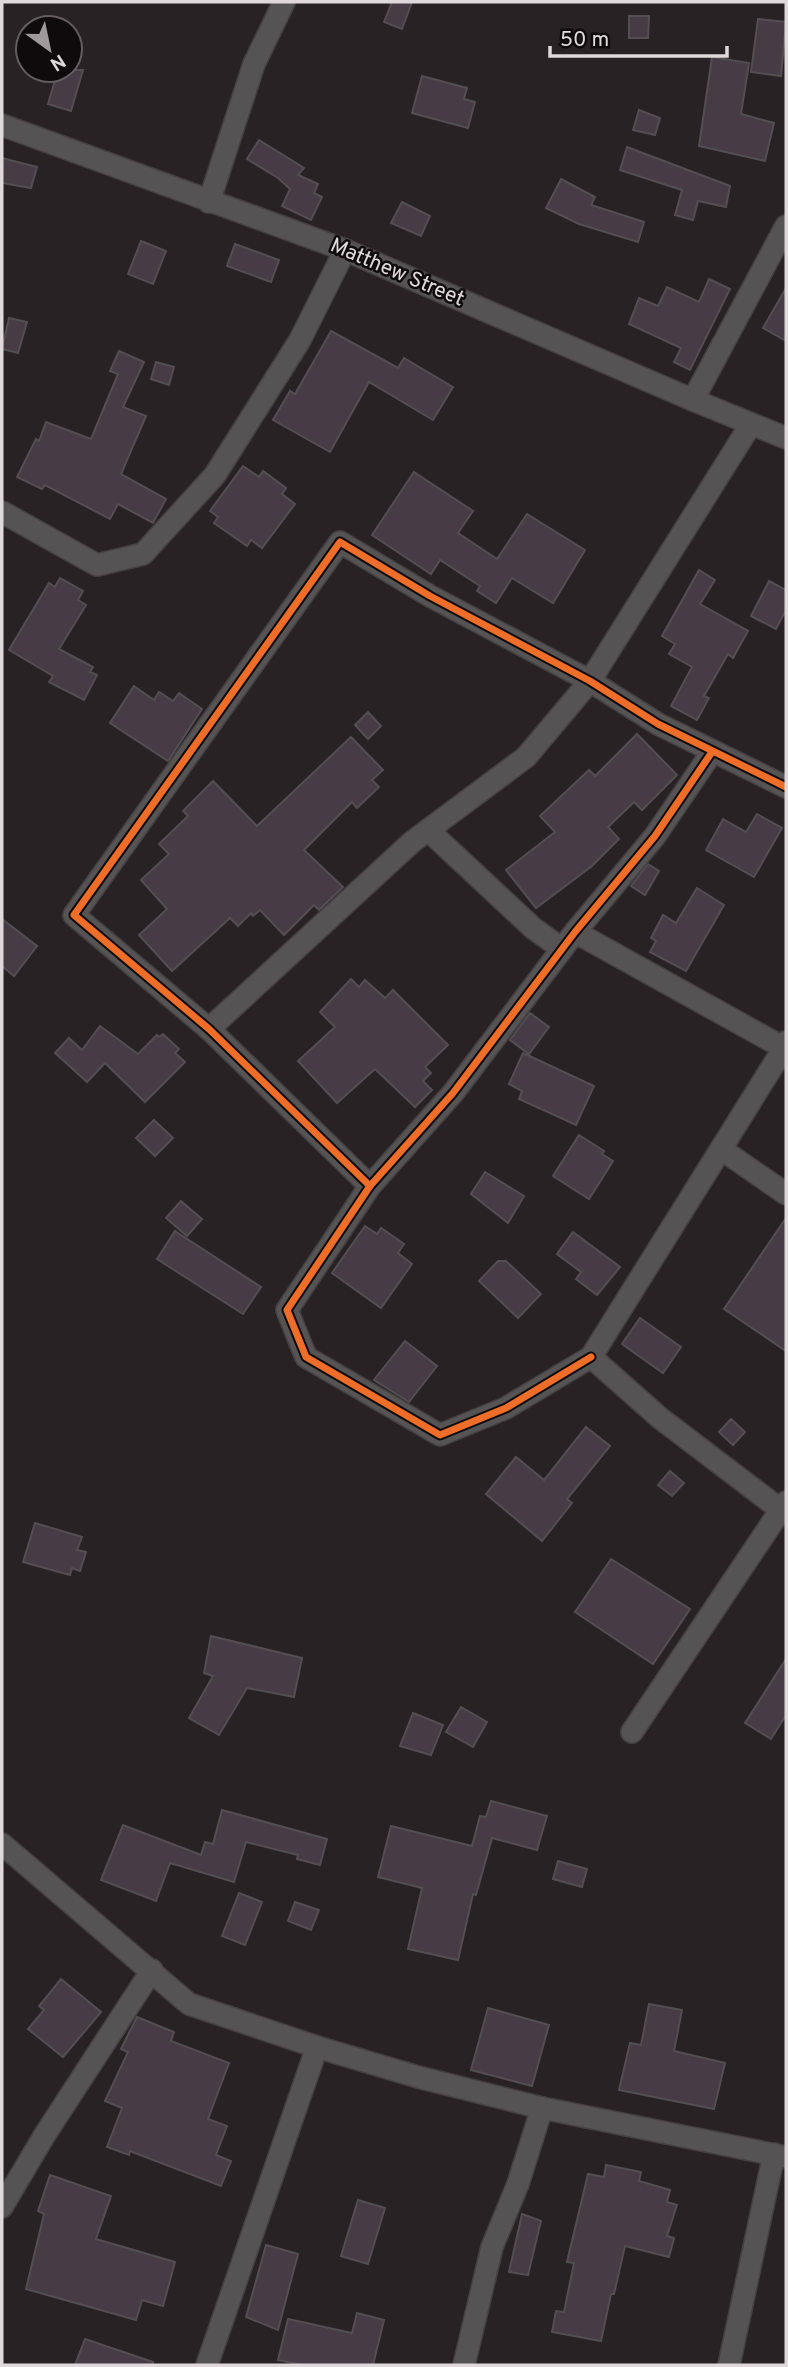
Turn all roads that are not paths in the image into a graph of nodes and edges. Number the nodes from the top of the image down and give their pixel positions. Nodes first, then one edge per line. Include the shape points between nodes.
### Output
1 (284, 2) edge
2 (2, 125) edge
3 (209, 202) junction
4 (786, 226) edge
5 (345, 250) junction
6 (693, 400) junction
7 (751, 424) junction
8 (786, 438) edge
9 (2, 512) edge
10 (590, 681) junction
11 (712, 752) junction
12 (786, 787) edge
13 (428, 830) junction
14 (568, 941) junction
15 (209, 1029) junction
16 (785, 1045) edge
17 (721, 1149) junction
18 (370, 1186) junction
19 (786, 1194) edge
20 (591, 1357) junction
21 (783, 1506) edge
22 (632, 1732) dead end
23 (2, 1844) edge
24 (152, 1970) junction
25 (317, 2047) junction
26 (542, 2108) junction
27 (780, 2156) edge
28 (2, 2207) edge
29 (207, 2365) edge
30 (464, 2365) edge
31 (729, 2365) edge

1 - 3 street via 254,64
2 - 3 street, Matthew Street
3 - 5 street, Matthew Street
4 - 6 street
5 - 6 street, Matthew Street
5 - 9 street via 300,340 215,475 143,554 97,565
6 - 7 street, Matthew Street
7 - 8 street, Matthew Street
7 - 10 street
10 - 11 street
10 - 13 street via 526,757
10 - 15 street via 340,542 74,915
11 - 12 street
11 - 14 street via 654,836
13 - 14 street via 533,928
13 - 15 street
14 - 16 street
14 - 18 street via 453,1093
15 - 18 street
16 - 17 street
17 - 19 street
17 - 20 street
18 - 20 street via 287,1310 306,1357 440,1435 506,1408
20 - 21 street via 660,1418
21 - 22 street
23 - 24 street
24 - 25 street via 190,2004
24 - 28 street
25 - 26 street
25 - 29 street
26 - 27 street
26 - 30 street via 492,2247
27 - 31 street

